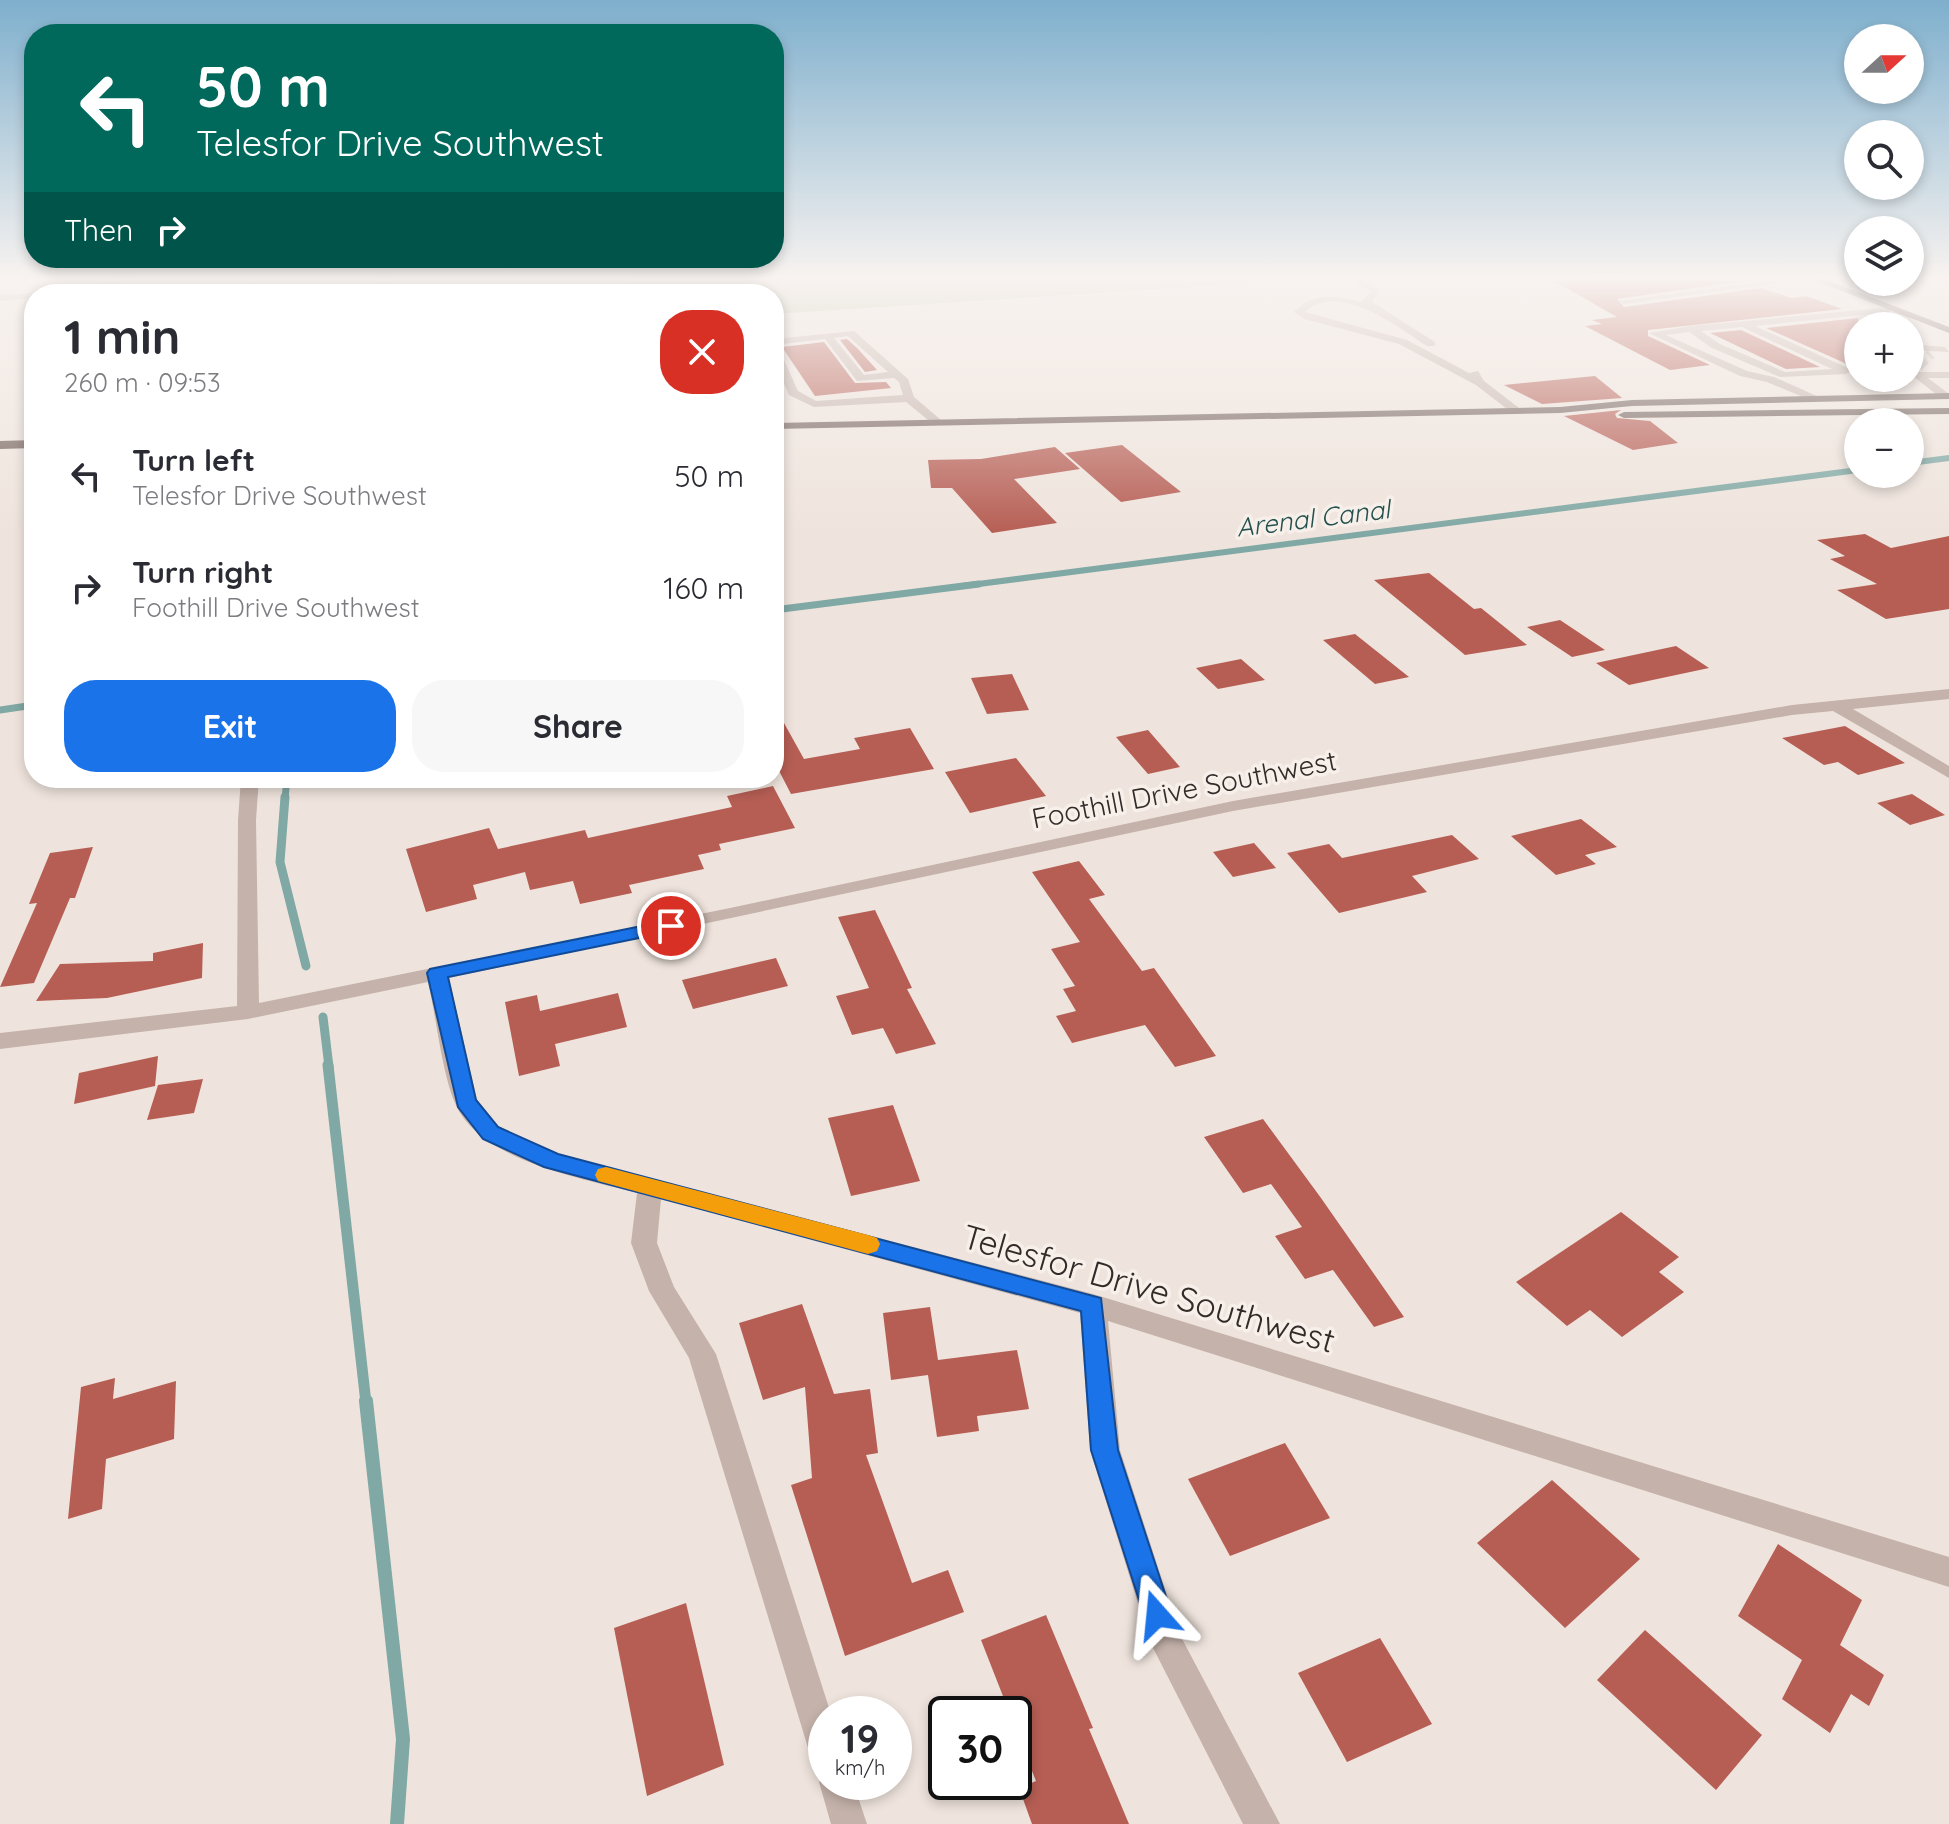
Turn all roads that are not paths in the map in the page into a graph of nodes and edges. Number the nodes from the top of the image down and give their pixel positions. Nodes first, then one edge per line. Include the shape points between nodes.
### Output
1 (850, 364) edge
2 (885, 364) edge
3 (1445, 364) edge
4 (1464, 364) edge
5 (1722, 364) edge
6 (1761, 364) edge
7 (1766, 364) edge
8 (1822, 364) edge
9 (1831, 364) edge
10 (1924, 371) edge
11 (784, 372) edge
12 (1840, 372) junction
13 (896, 374) junction
14 (1787, 375) junction
15 (1949, 375) edge
16 (1924, 377) edge
17 (1770, 379) junction
18 (1480, 383) junction
19 (1947, 396) edge
20 (909, 398) junction
21 (1797, 399) junction
22 (1815, 399) junction
23 (1762, 400) junction
24 (814, 404) junction
25 (1515, 410) junction
26 (1560, 410) junction
27 (1949, 411) edge
28 (1648, 417) junction
29 (937, 422) junction
30 (813, 425) junction
31 (784, 426) edge
32 (24, 444) edge
33 (0, 445) edge
34 (1949, 694) edge
35 (1837, 706) junction
36 (1949, 773) edge
37 (249, 788) edge
38 (437, 973) junction
39 (248, 1012) junction
40 (0, 1041) edge
41 (650, 1186) junction
42 (1093, 1305) junction
43 (1949, 1572) edge
44 (809, 1696) edge
45 (842, 1800) edge
46 (849, 1824) edge
47 (1262, 1824) edge

1 - 13 street via 861,379
2 - 13 street
3 - 18 street
4 - 18 street
5 - 17 street
6 - 14 street
7 - 14 street
8 - 12 street
9 - 12 street via 1846,371
10 - 15 street
11 - 24 street via 793,393
12 - 14 street
13 - 20 street
14 - 17 street
16 - 19 street
17 - 22 street
17 - 23 street
18 - 25 street
19 - 22 main road
20 - 24 street
20 - 29 street
21 - 22 main road
21 - 23 main road
21 - 28 main road via 1786,407
23 - 26 main road
24 - 30 street
25 - 26 main road
25 - 29 main road
26 - 28 main road
27 - 28 main road
29 - 30 main road
30 - 31 main road
32 - 33 main road
34 - 35 street, Foothill Drive Southwest
35 - 36 street
35 - 38 street, Foothill Drive Southwest via 1233,806
37 - 39 street
38 - 39 street, Foothill Drive Southwest
38 - 41 street, Telesfor Drive Southwest via 466,1102 491,1133 552,1161
39 - 40 street
41 - 42 street, Telesfor Drive Southwest
41 - 44 street via 644,1243 662,1291 702,1354
42 - 43 street, Telesfor Drive Southwest
42 - 47 street via 1105,1450 1166,1642
45 - 46 street

